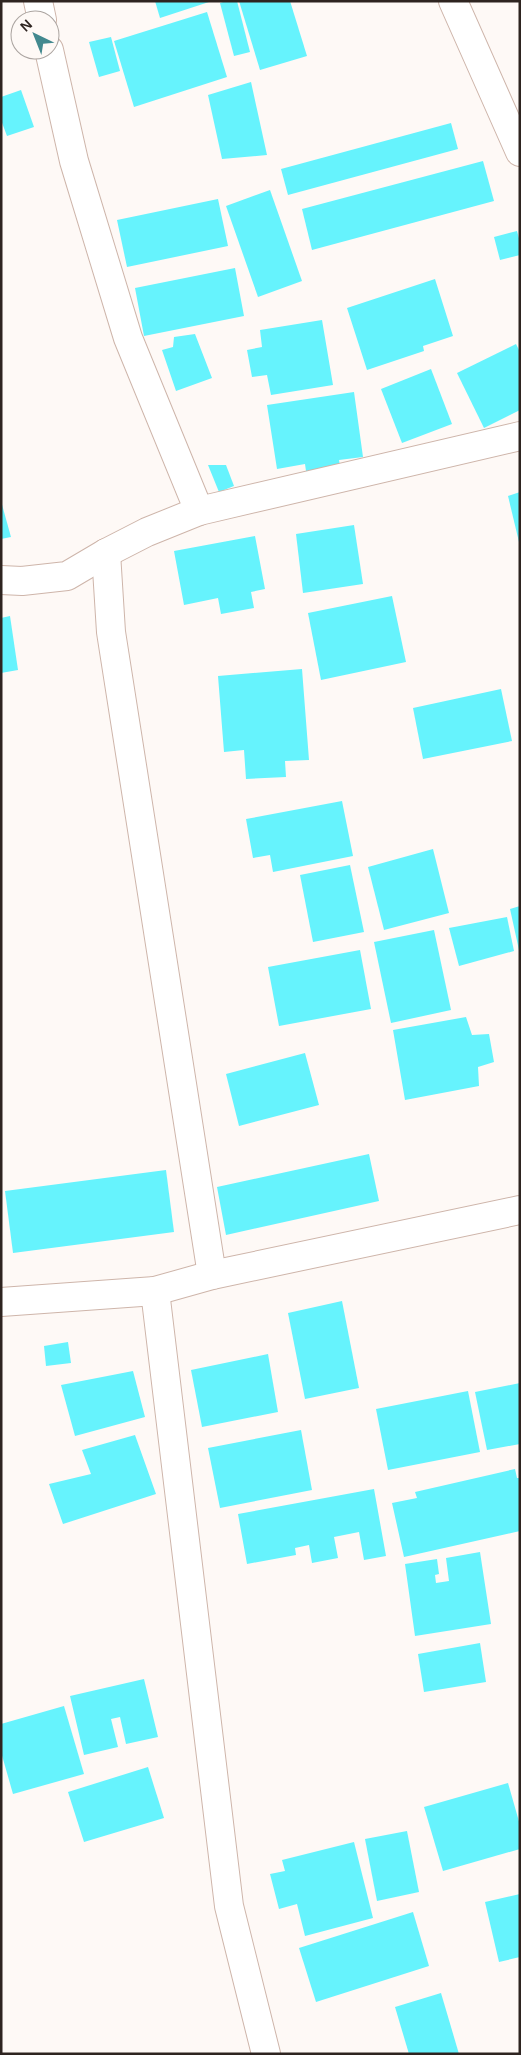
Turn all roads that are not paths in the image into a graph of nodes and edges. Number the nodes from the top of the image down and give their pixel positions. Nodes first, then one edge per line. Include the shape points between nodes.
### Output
1 (453, 1) edge
2 (51, 60) edge
3 (520, 152) edge
4 (520, 436) edge
5 (199, 511) junction
6 (106, 553) junction
7 (1, 580) edge
8 (520, 1210) edge
9 (212, 1275) junction
10 (155, 1291) junction
11 (1, 1302) edge
12 (266, 2054) edge

1 - 3 street
2 - 5 street via 74,161 128,338
4 - 5 street
5 - 6 street
6 - 7 street via 68,576
6 - 9 street via 111,632
8 - 9 street
9 - 10 street
10 - 11 street
10 - 12 street via 229,1906

